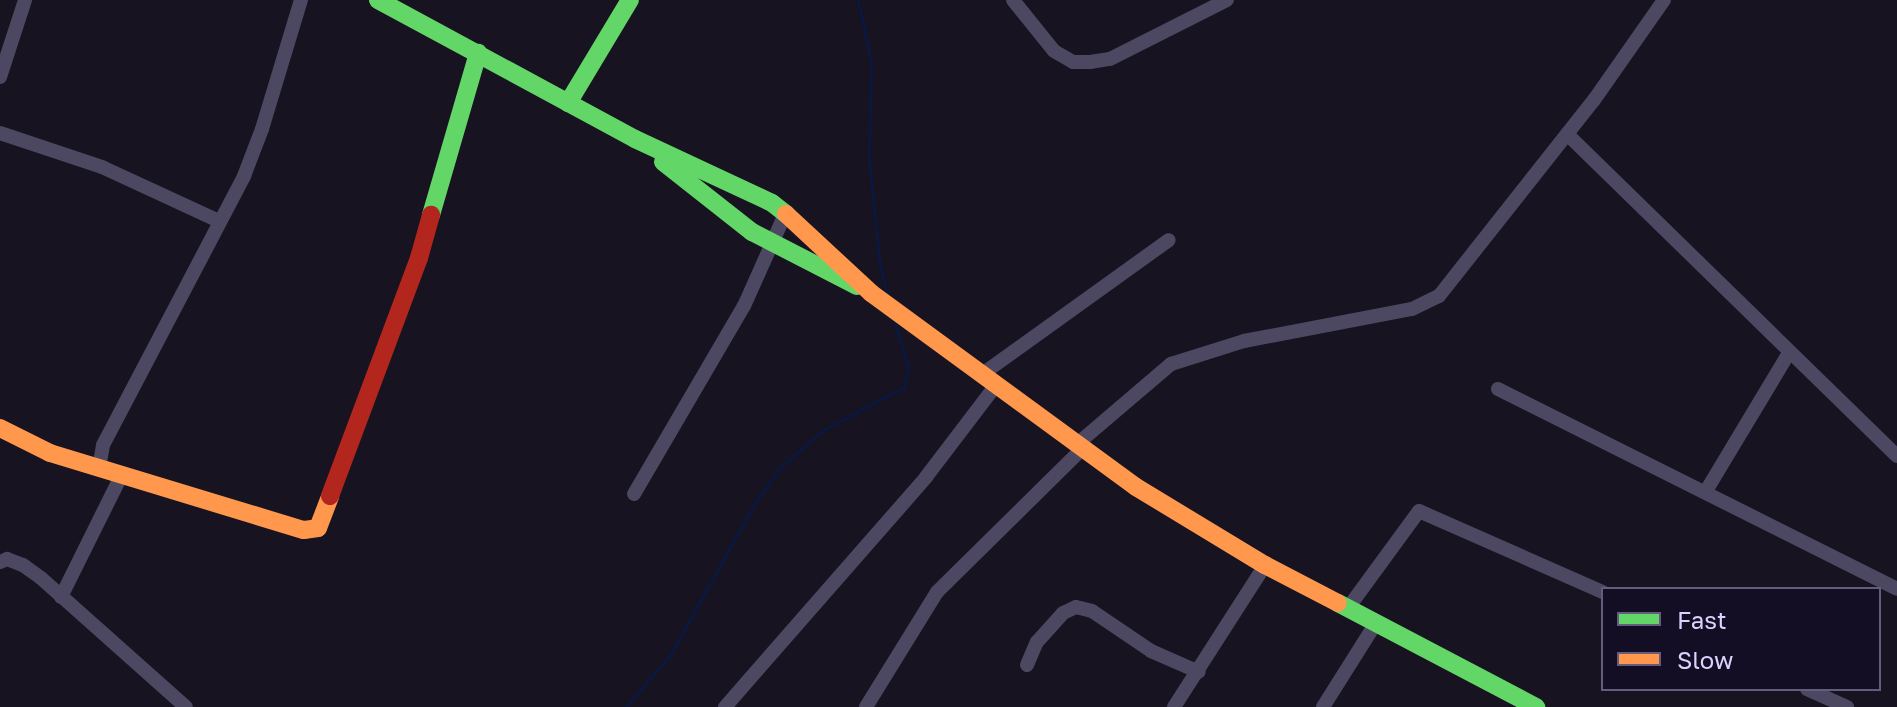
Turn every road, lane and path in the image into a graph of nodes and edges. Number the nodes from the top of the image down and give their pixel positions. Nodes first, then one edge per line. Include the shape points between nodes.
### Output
1 (25, 0) edge
2 (301, 0) edge
3 (378, 0) edge
4 (630, 0) edge
5 (1013, 0) edge
6 (1227, 0) edge
7 (1664, 0) edge
8 (478, 53) junction
9 (0, 77) edge
10 (568, 103) junction
11 (0, 133) edge
12 (1567, 134) junction
13 (635, 139) junction
14 (786, 212) junction
15 (219, 221) junction
16 (1169, 240) dead end
17 (772, 244) junction
18 (871, 293) junction
19 (1789, 353) junction
20 (989, 380) junction
21 (1498, 389) dead end
22 (0, 428) edge
23 (1079, 447) junction
24 (1897, 456) edge
25 (99, 468) junction
26 (122, 474) junction
27 (1706, 491) junction
28 (634, 494) dead end
29 (0, 562) edge
30 (1265, 565) junction
31 (1897, 589) edge
32 (1601, 591) edge
33 (61, 597) junction
34 (1348, 608) junction
35 (1376, 623) junction
36 (1027, 665) dead end
37 (1199, 672) junction
38 (1811, 691) edge
39 (186, 707) edge
40 (725, 707) edge
41 (866, 707) edge
42 (1174, 707) edge
43 (1323, 707) edge
44 (1536, 707) edge
45 (1847, 707) edge

1 - 9 street
2 - 15 street via 262,129
3 - 8 street
4 - 10 street
5 - 6 street via 1054,51 1073,62 1110,59
7 - 12 street
8 - 10 street
8 - 26 street via 419,258 318,528 304,530
10 - 13 street
11 - 15 street via 102,167
12 - 19 street
12 - 23 street via 1439,296 1412,309 1244,341 1171,364
13 - 14 street
13 - 17 street via 727,215
14 - 17 street
14 - 18 street
15 - 25 street via 103,445
16 - 20 street
17 - 18 street
17 - 28 street via 705,379
18 - 20 street
19 - 24 street
19 - 27 street
20 - 23 street
20 - 40 street via 926,477
21 - 27 street
22 - 25 street via 50,453
23 - 30 street
23 - 41 street via 937,592
25 - 26 street
26 - 33 street
27 - 31 street
29 - 33 street via 23,565
30 - 34 street
30 - 37 street
32 - 34 street via 1419,511
33 - 39 street
34 - 35 street
35 - 43 street
35 - 44 street
36 - 37 street via 1037,642 1063,613 1076,607
37 - 42 street
38 - 45 street

